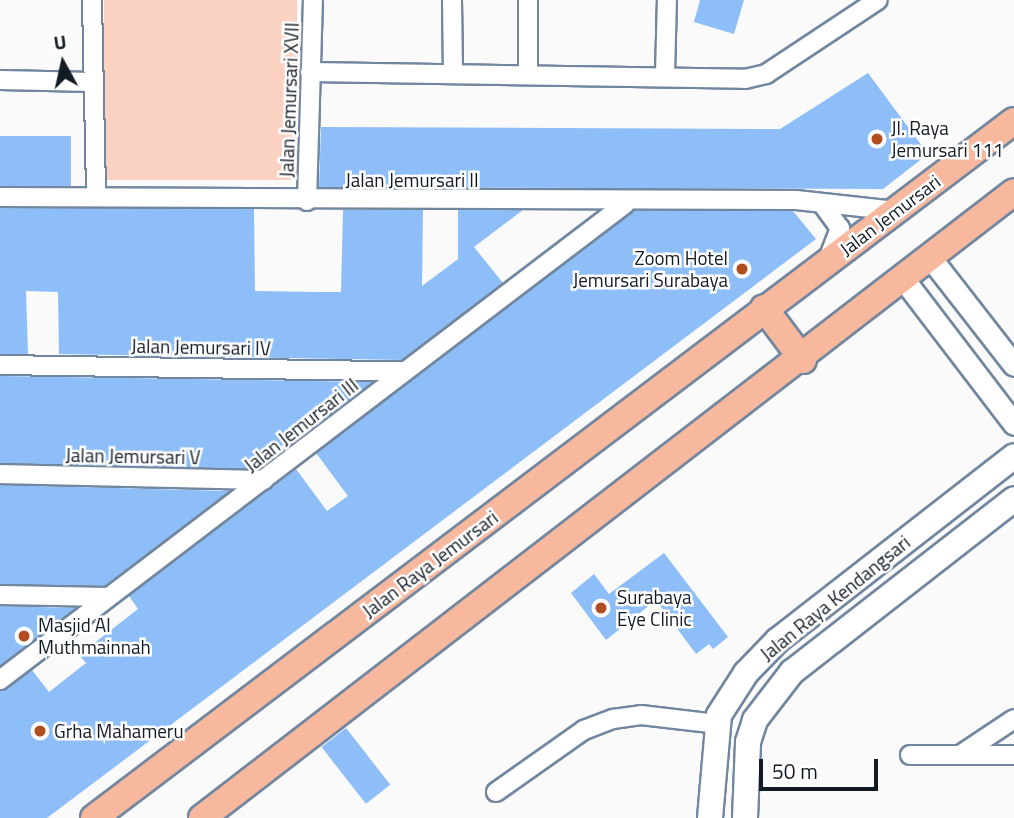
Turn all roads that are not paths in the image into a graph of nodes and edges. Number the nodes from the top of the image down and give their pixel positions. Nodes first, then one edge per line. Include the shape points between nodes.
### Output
1 (92, 0) edge
2 (313, 0) edge
3 (452, 0) edge
4 (528, 0) edge
5 (667, 0) edge
6 (878, 0) edge
7 (453, 70) junction
8 (528, 71) junction
9 (310, 72) junction
10 (665, 74) junction
11 (0, 80) edge
12 (93, 82) junction
13 (1014, 121) edge
14 (1014, 192) edge
15 (0, 197) edge
16 (96, 197) junction
17 (307, 201) junction
18 (628, 202) junction
19 (823, 205) junction
20 (898, 211) junction
21 (929, 256) junction
22 (826, 262) junction
23 (901, 276) junction
24 (764, 308) junction
25 (803, 360) junction
26 (0, 365) edge
27 (1014, 365) edge
28 (401, 371) junction
29 (1014, 424) edge
30 (1014, 456) edge
31 (0, 474) edge
32 (264, 480) junction
33 (1014, 499) edge
34 (905, 541) junction
35 (923, 570) junction
36 (0, 595) edge
37 (108, 597) junction
38 (0, 680) edge
39 (1014, 719) edge
40 (718, 724) junction
41 (964, 752) junction
42 (910, 755) dead end
43 (1014, 755) edge
44 (496, 792) dead end
45 (210, 816) edge
46 (94, 818) edge
47 (710, 818) edge
48 (745, 818) edge

1 - 12 street
2 - 9 street, Jalan Jemursari XVII
3 - 7 street
4 - 8 street
5 - 10 street
6 - 10 street via 766,74
7 - 8 street
7 - 9 street
8 - 10 street
9 - 17 street, Jalan Jemursari XVII
11 - 12 street
12 - 16 street
13 - 20 main road, Jalan Jemursari
14 - 21 main road
15 - 16 street, Jalan Jemursari II
16 - 17 street, Jalan Jemursari II
17 - 18 street, Jalan Jemursari II
18 - 19 street, Jalan Jemursari II
18 - 28 street, Jalan Jemursari III
19 - 20 street, Jalan Jemursari II
19 - 22 street via 840,228
20 - 22 main road, Jalan Jemursari
21 - 23 main road
21 - 27 street
22 - 24 main road, Jalan Jemursari
23 - 25 main road
23 - 29 street
24 - 25 main road
24 - 46 main road, Jalan Raya Jemursari
25 - 45 main road
26 - 28 street, Jalan Jemursari IV
28 - 32 street, Jalan Jemursari III
30 - 34 main road, Jalan Raya Kendangsari
31 - 32 street, Jalan Jemursari V
32 - 37 street, Jalan Jemursari III
33 - 35 main road, Jalan Raya Kendangsari
34 - 35 main road
34 - 40 main road, Jalan Raya Kendangsari via 778,640 729,695
35 - 48 main road, Jalan Raya Kendangsari via 792,671 766,704 748,742
36 - 37 street
37 - 38 street, Jalan Jemursari III
39 - 41 street
40 - 44 street via 641,715 613,719 584,730
40 - 47 main road, Jalan Raya Kendangsari
41 - 42 street
41 - 43 street

